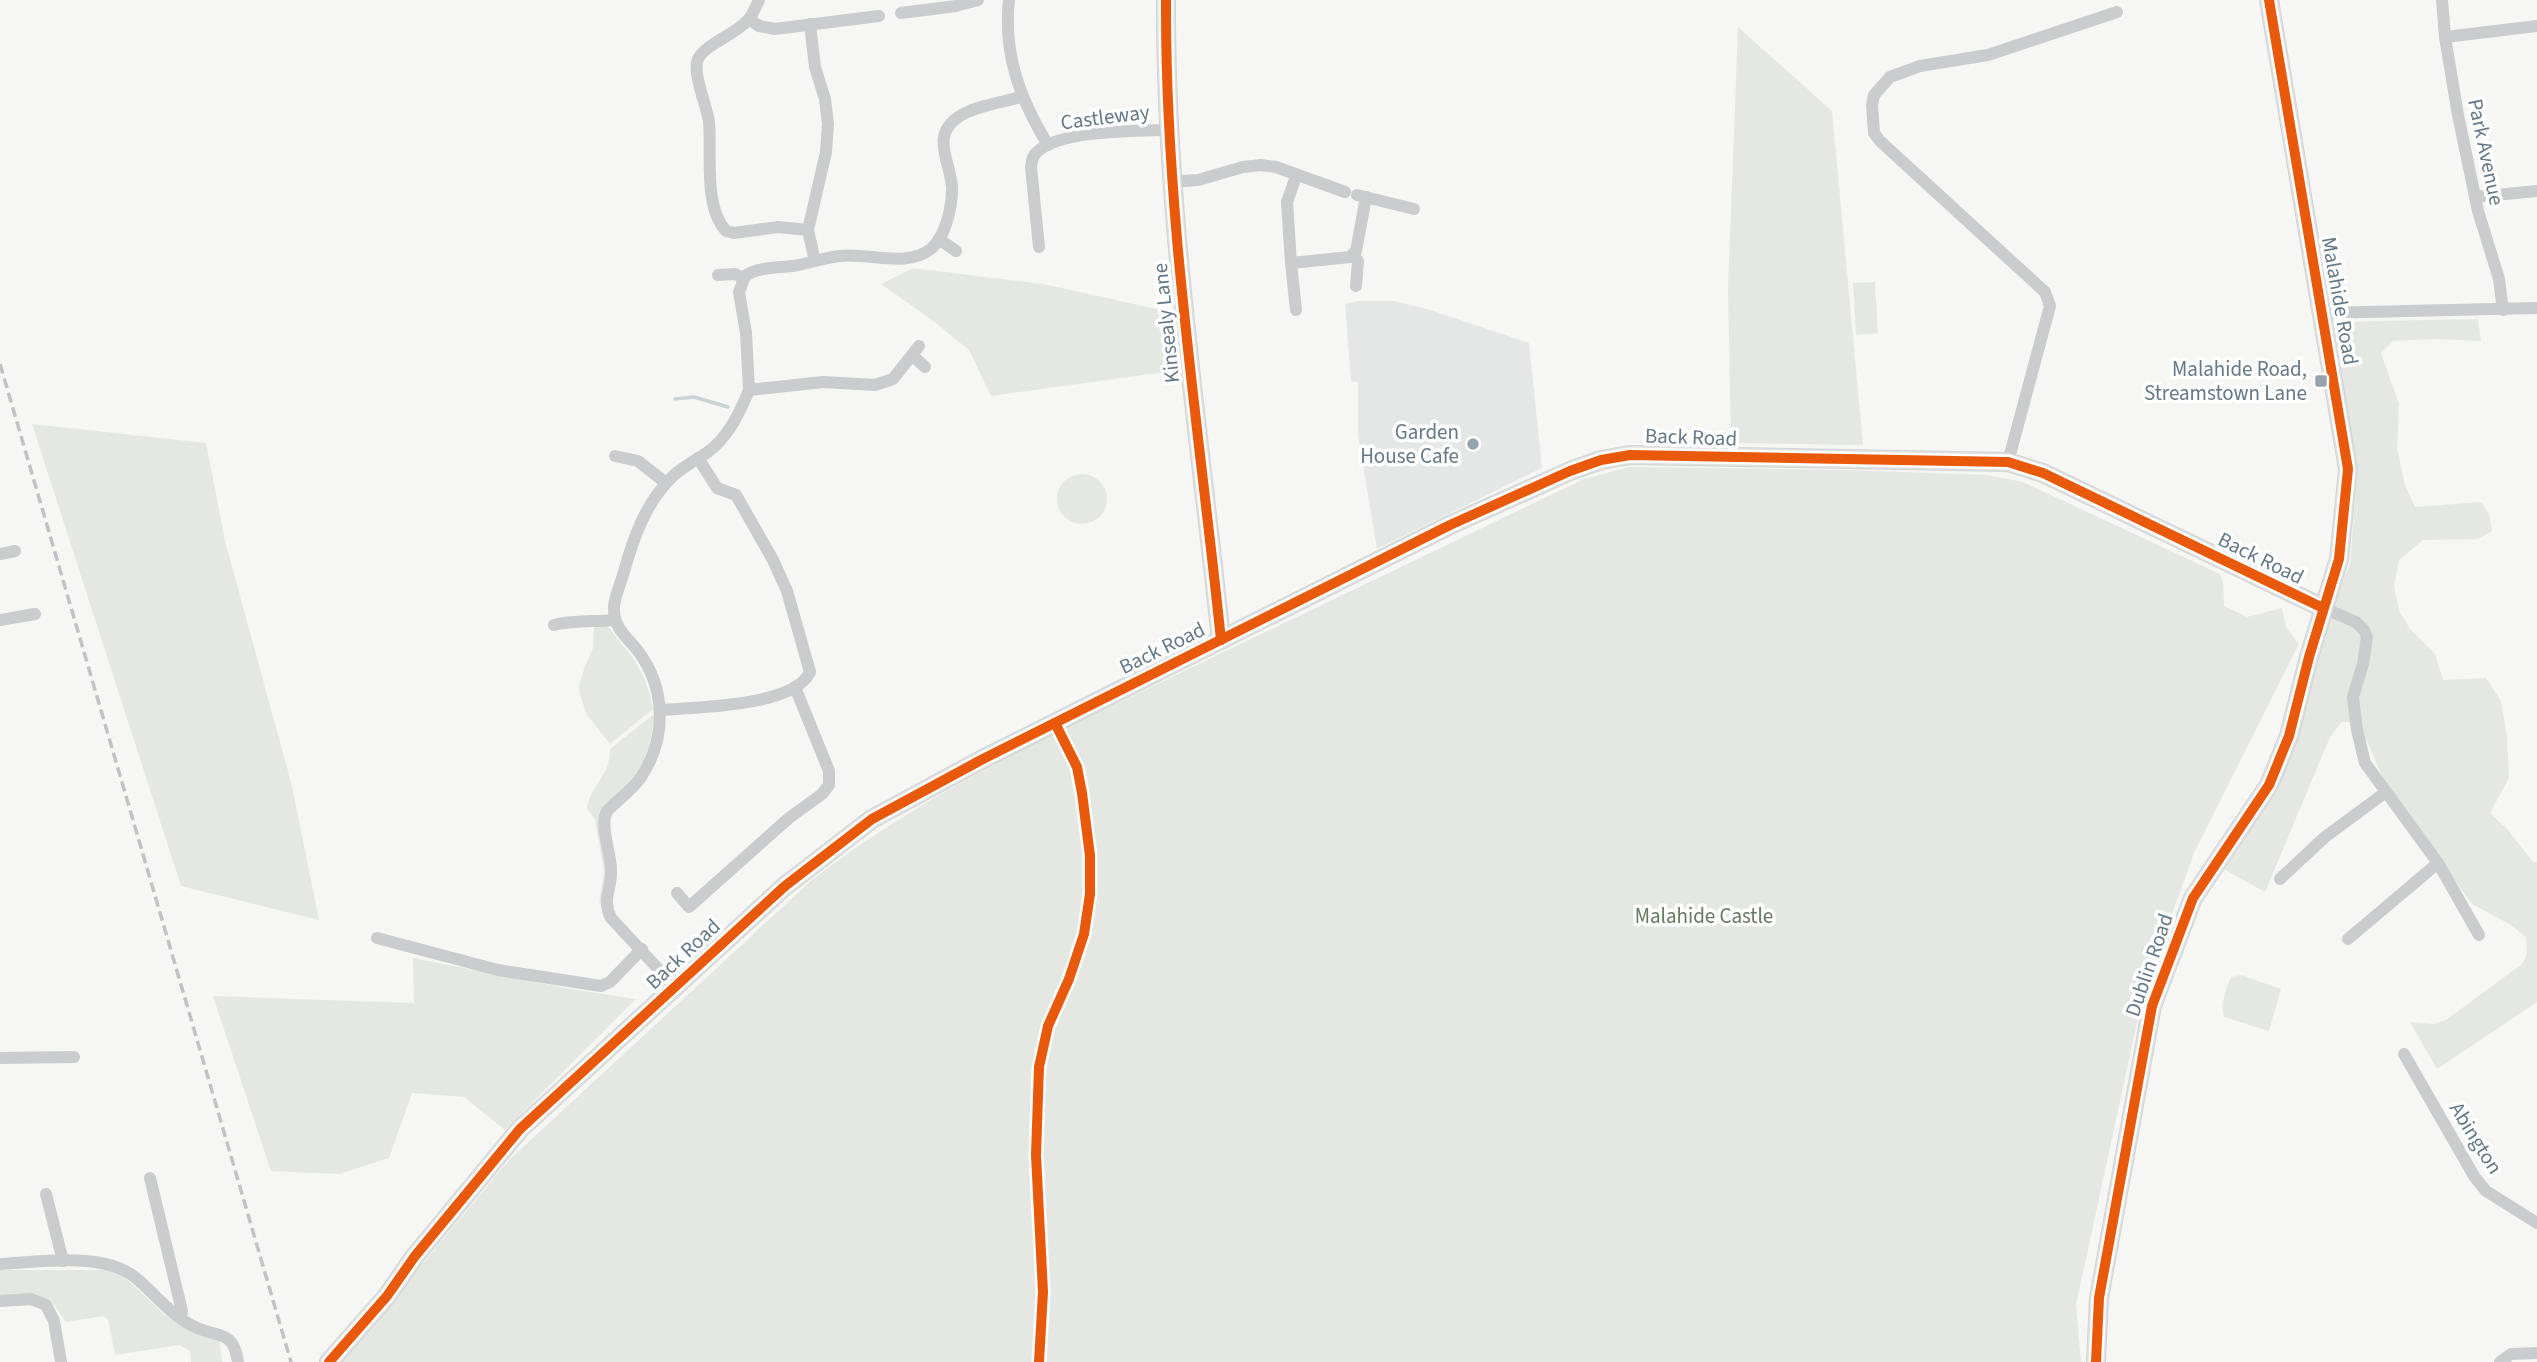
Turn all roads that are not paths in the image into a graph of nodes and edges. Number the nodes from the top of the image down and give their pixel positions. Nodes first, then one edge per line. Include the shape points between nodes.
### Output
1 (758, 0) edge
2 (978, 0) edge
3 (1009, 0) edge
4 (1166, 0) edge
5 (2270, 0) edge
6 (2442, 0) edge
7 (2117, 12) dead end
8 (901, 13) dead end
9 (879, 16) dead end
10 (749, 19) junction
11 (810, 24) junction
12 (2537, 26) edge
13 (2445, 37) junction
14 (1021, 97) junction
15 (1168, 130) junction
16 (1048, 145) junction
17 (1296, 176) junction
18 (1172, 182) junction
19 (2537, 191) edge
20 (1356, 195) junction
21 (2475, 197) junction
22 (1413, 209) dead end
23 (808, 230) junction
24 (939, 239) junction
25 (1039, 247) dead end
26 (956, 251) dead end
27 (1353, 254) junction
28 (815, 261) junction
29 (1291, 263) junction
30 (719, 275) dead end
31 (744, 278) junction
32 (1356, 286) dead end
33 (2537, 308) edge
34 (1296, 310) dead end
35 (2503, 310) junction
36 (2322, 313) junction
37 (925, 366) dead end
38 (749, 390) junction
39 (615, 456) dead end
40 (698, 458) junction
41 (2008, 462) junction
42 (666, 483) junction
43 (15, 551) dead end
44 (0, 554) edge
45 (2323, 608) junction
46 (35, 614) dead end
47 (615, 620) junction
48 (0, 621) edge
49 (554, 625) dead end
50 (1221, 640) junction
51 (795, 687) junction
52 (661, 710) junction
53 (2386, 792) junction
54 (2438, 863) junction
55 (2280, 879) dead end
56 (677, 893) dead end
57 (2479, 935) dead end
58 (377, 938) dead end
59 (2348, 939) dead end
60 (642, 949) junction
61 (675, 987) junction
62 (2404, 1054) dead end
63 (74, 1057) dead end
64 (0, 1058) edge
65 (150, 1178) dead end
66 (46, 1194) dead end
67 (2537, 1223) edge
68 (63, 1261) junction
69 (0, 1264) edge
70 (0, 1301) edge
71 (181, 1317) junction
72 (2537, 1353) edge
73 (61, 1362) edge
74 (238, 1362) edge
75 (329, 1362) edge
76 (2096, 1362) edge
77 (2500, 1362) edge

1 - 10 street
2 - 8 street
3 - 14 street, Castleway via 1010,49
4 - 15 street, Kinsealy Lane
5 - 36 street, Malahide Road
6 - 13 street, Park Avenue
7 - 41 street via 1989,55 1920,66 1890,77 1874,95 1874,133 1880,141 2048,299
9 - 11 street
10 - 11 street via 766,28
10 - 23 street via 698,60 717,216 726,231 733,233 778,227
11 - 23 street via 828,124
12 - 13 street
13 - 21 street, Park Avenue
14 - 16 street, Castleway
14 - 24 street via 960,115 945,134 942,145 952,188
15 - 16 street, Castleway via 1066,137
15 - 18 street, Kinsealy Lane
16 - 25 street, Castleway via 1033,156 1031,167
17 - 18 street via 1261,165
17 - 20 street
17 - 29 street via 1287,202
18 - 50 street, Kinsealy Lane
19 - 21 street
20 - 22 street
20 - 27 street
21 - 35 street, Park Avenue via 2499,279
23 - 28 street
24 - 26 street
24 - 28 street via 924,254 911,258 839,256
27 - 29 street
27 - 32 street via 1358,261
28 - 31 street via 756,270
29 - 34 street
30 - 31 street
31 - 38 street via 739,292
33 - 35 street
35 - 36 street
36 - 45 street, Malahide Road via 2348,469 2339,559
37 - 38 street via 915,350 892,379 875,385 823,382
38 - 40 street via 726,434
39 - 42 street via 638,461
40 - 42 street
40 - 51 street via 713,484 736,495 784,582 810,667 808,678
41 - 45 street, Back Road via 2043,473
41 - 50 street, Back Road via 1630,454 1601,460 1472,515
42 - 47 street via 636,532 614,604
43 - 44 street
45 - 53 street via 2356,622 2367,638 2353,697 2357,730 2365,762
45 - 76 street, Dublin Road via 2289,736 2269,785 2193,898 2151,1006 2099,1298
46 - 48 street
47 - 49 street
47 - 52 street via 647,666
50 - 61 street, Back Road via 872,819 785,886
51 - 52 street via 753,703
51 - 56 street via 829,771 829,785 689,907
52 - 60 street via 650,761 607,811 604,822 611,868 608,912
53 - 54 street
53 - 55 street
54 - 57 street
54 - 59 street
58 - 60 street via 498,970 601,986
60 - 61 street
61 - 75 street, Back Road via 520,1129
62 - 67 street, Abington via 2474,1176 2486,1191
63 - 64 street
65 - 71 street
66 - 68 street
68 - 69 street
68 - 71 street via 117,1266
70 - 73 street via 31,1299 46,1305 54,1321
71 - 74 street via 192,1326 228,1337 236,1347
72 - 77 street via 2511,1354

